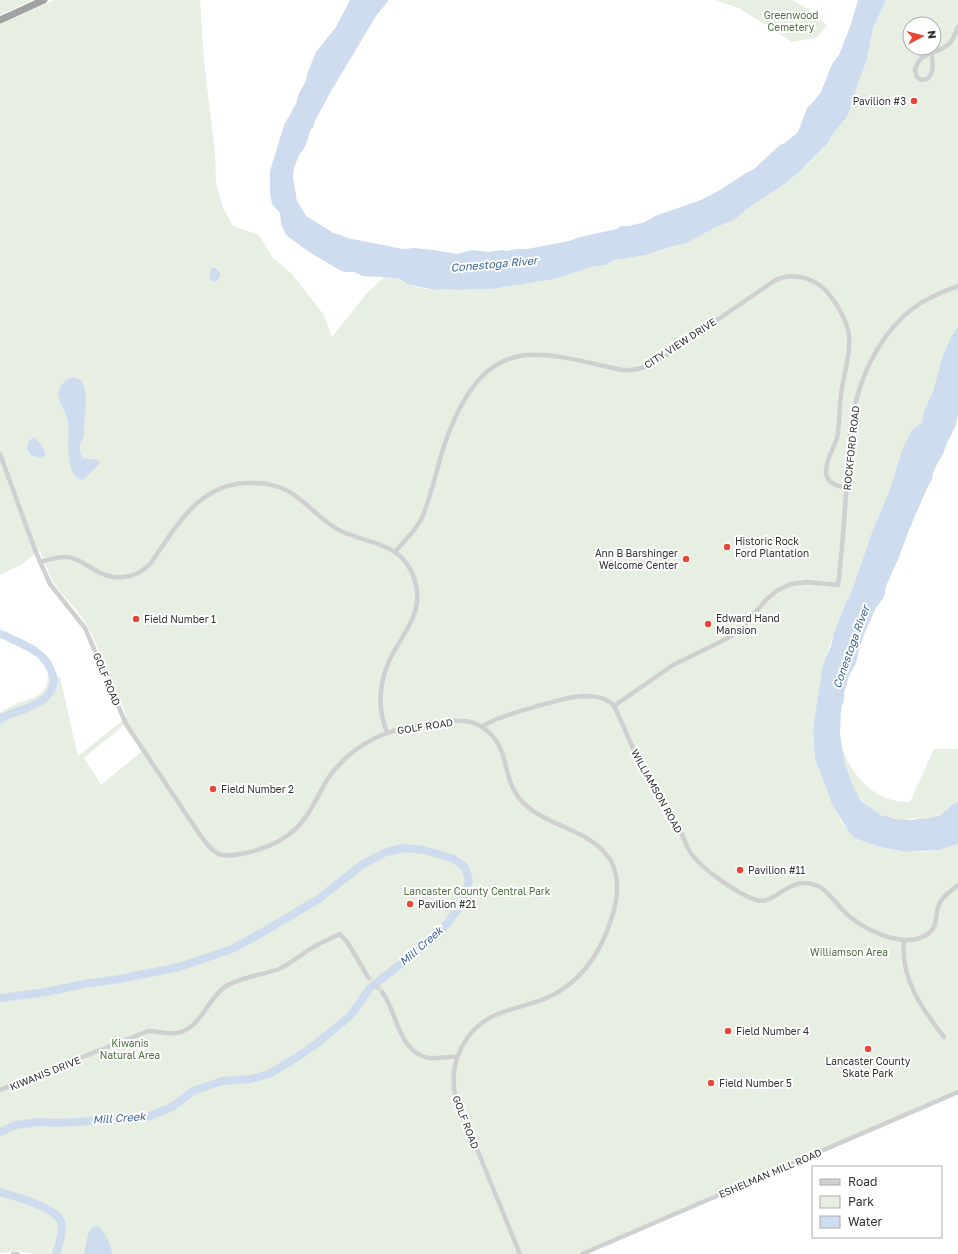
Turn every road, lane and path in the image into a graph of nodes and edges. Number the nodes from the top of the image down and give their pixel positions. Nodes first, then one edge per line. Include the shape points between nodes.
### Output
1 (44, 0) edge
2 (0, 20) edge
3 (958, 27) edge
4 (942, 48) edge
5 (931, 52) joint
6 (958, 286) edge
7 (0, 454) edge
8 (846, 488) junction
9 (396, 552) junction
10 (40, 562) junction
11 (614, 706) junction
12 (482, 727) junction
13 (387, 732) junction
14 (958, 885) edge
15 (904, 941) junction
16 (368, 977) tunnel mouth
17 (382, 992) tunnel mouth
18 (944, 1037) dead end
19 (456, 1057) junction
20 (0, 1090) edge
21 (958, 1092) edge
22 (13, 1254) edge
23 (18, 1254) edge
24 (520, 1254) edge
25 (582, 1254) edge

1 - 2 highway
3 - 4 street via 952,40
5 - 5 street via 923,56 916,66 915,74 921,80 927,79 933,71
6 - 8 street, ROCKFORD ROAD via 914,307 893,328 876,353 865,375 854,411
7 - 10 street, GOLF ROAD
8 - 9 street, CITY VIEW DRIVE via 837,486 829,480 826,470 838,431 849,345 847,325 833,298 823,288 804,278 786,276 774,281 659,360 638,370 622,370 540,355 517,356 499,364 480,379 462,404 447,437 424,514
8 - 11 street, ROCKFORD ROAD via 838,585 807,582 791,584 778,590 732,636 673,665
9 - 10 street via 332,526 300,498 285,490 270,484 248,483 224,487 198,501 184,516 151,563 130,576 106,576 74,558 62,557
9 - 13 street via 412,572 418,598 412,622 390,659 384,675 380,705
10 - 13 street, GOLF ROAD via 50,584 85,628 126,724 200,835 216,854 224,856 247,852 280,841 307,817 324,785 341,763 362,746
11 - 12 street via 601,698 580,697 499,718
11 - 15 street, WILLIAMSON ROAD via 648,779 675,820 689,851 706,869 739,891 759,900 767,900 797,884 814,885 826,892 847,914 862,925
12 - 13 street, GOLF ROAD via 464,721 448,721
12 - 19 street, GOLF ROAD via 494,737 502,750 517,796 536,812 582,835 600,848 608,856 613,867 618,882 618,894 601,945 591,962 578,976 542,1001 498,1014 484,1021 468,1037
14 - 15 street via 940,902 936,923 931,931 917,940
15 - 18 street via 910,986
16 - 20 street, KIWANIS DRIVE via 340,934 278,969 225,987 190,1028 170,1034 148,1031
17 - 19 street via 402,1036 411,1048 429,1058
19 - 24 street, GOLF ROAD via 453,1083 456,1098
21 - 25 street, ESHELMAN MILL ROAD
22 - 23 street

